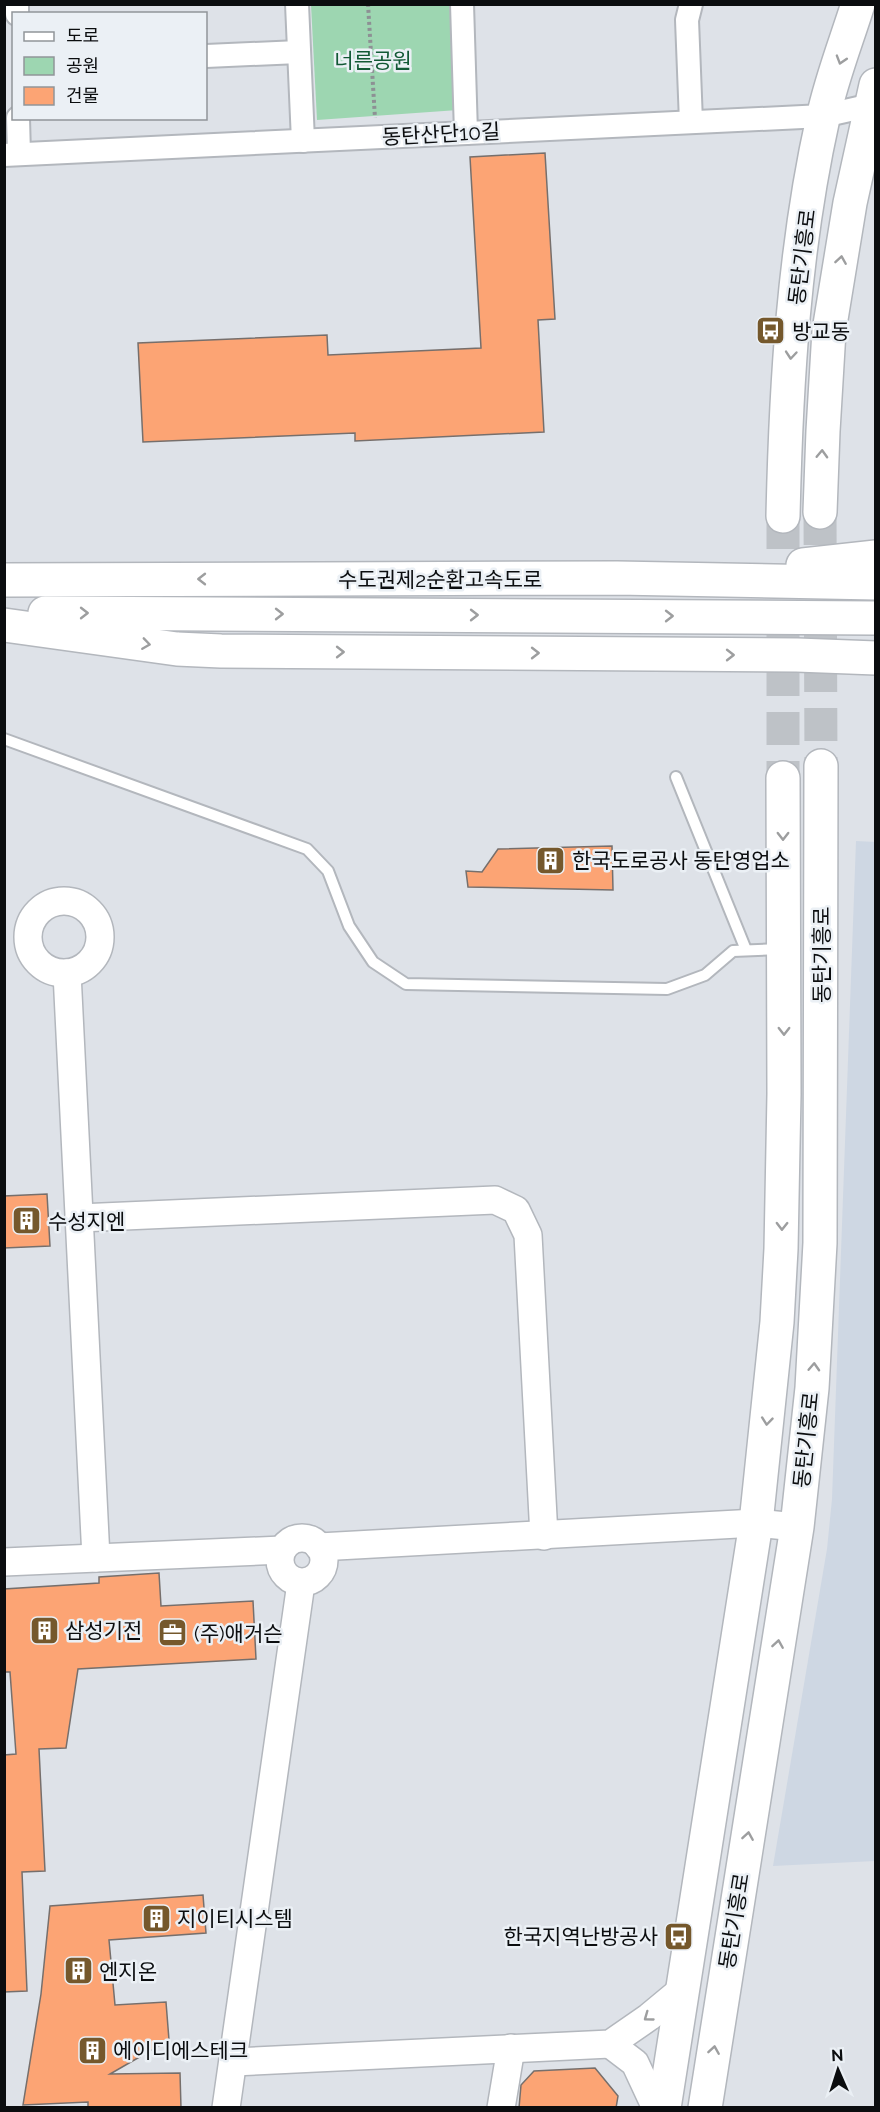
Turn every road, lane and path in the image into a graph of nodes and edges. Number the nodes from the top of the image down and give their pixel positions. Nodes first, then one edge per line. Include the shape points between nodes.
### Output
1 (297, 4) edge
2 (368, 4) edge
3 (462, 4) edge
4 (691, 4) edge
5 (858, 4) edge
6 (299, 52) junction
7 (207, 56) edge
8 (874, 98) edge
9 (823, 116) junction
10 (18, 120) edge
11 (691, 122) junction
12 (466, 133) junction
13 (376, 138) junction
14 (303, 141) junction
15 (12, 154) edge
16 (820, 512) tunnel mouth
17 (783, 516) tunnel mouth
18 (876, 556) edge
19 (617, 578) junction
20 (4, 580) edge
21 (876, 583) edge
22 (4, 613) edge
23 (876, 618) edge
24 (4, 625) edge
25 (876, 652) edge
26 (797, 655) junction
27 (876, 658) edge
28 (4, 739) edge
29 (821, 766) tunnel mouth
30 (676, 777) dead end
31 (783, 778) tunnel mouth
32 (784, 948) junction
33 (746, 950) junction
34 (66, 973) dead end
35 (79, 1218) junction
36 (756, 1523) junction
37 (797, 1527) junction
38 (544, 1536) junction
39 (319, 1547) junction
40 (282, 1550) junction
41 (96, 1558) junction
42 (4, 1562) edge
43 (301, 1583) junction
44 (684, 1988) junction
45 (610, 2044) junction
46 (511, 2048) junction
47 (233, 2062) junction
48 (226, 2108) edge
49 (501, 2108) edge
50 (656, 2108) edge
51 (664, 2108) edge
52 (705, 2108) edge

1 - 6 street
2 - 13 path
3 - 12 street
4 - 11 street via 687,21
5 -> 9 main road, 동탄기흥로
6 - 7 street
6 - 14 street
8 - 9 street, 동탄산단10길
16 -> 8 main road, 동탄기흥로 via 830,331 850,204
9 - 11 street, 동탄산단10길
9 -> 17 main road, 동탄기흥로 via 798,268 786,412
10 - 15 street
11 - 12 street, 동탄산단10길
12 - 13 street, 동탄산단10길
13 - 14 street, 동탄산단10길
14 - 15 street, 동탄산단10길
18 - 19 main road
19 -> 20 main road, 수도권제2순환고속도로
19 - 21 main road, 수도권제2순환고속도로
22 -> 23 main road, 수도권제2순환고속도로
24 -> 26 main road via 177,649 221,651
25 - 26 main road
26 - 27 main road
28 - 33 lane via 307,849 328,871 349,926 372,962 406,984 667,989 705,975 733,951
37 -> 29 main road, 동탄기흥로 via 812,1388 820,1243
30 - 33 lane
31 -> 32 main road, 동탄기흥로
32 - 33 lane
32 -> 36 main road, 동탄기흥로 via 781,1249
34 - 35 street
35 - 38 street via 495,1200 516,1210 528,1235
35 - 41 street
36 - 37 street
36 - 38 street
36 - 44 main road, 동탄기흥로
52 -> 37 main road, 동탄기흥로
38 - 39 street
39 - 40 street via 300,1538
39 - 43 street via 324,1560 320,1573
40 - 41 street
40 - 43 street via 282,1572
41 - 42 street
43 - 47 street
44 -> 45 street
44 - 51 main road, 동탄기흥로
45 - 46 street
45 - 50 street via 635,2063
46 - 47 street
46 - 49 street
47 - 48 street

